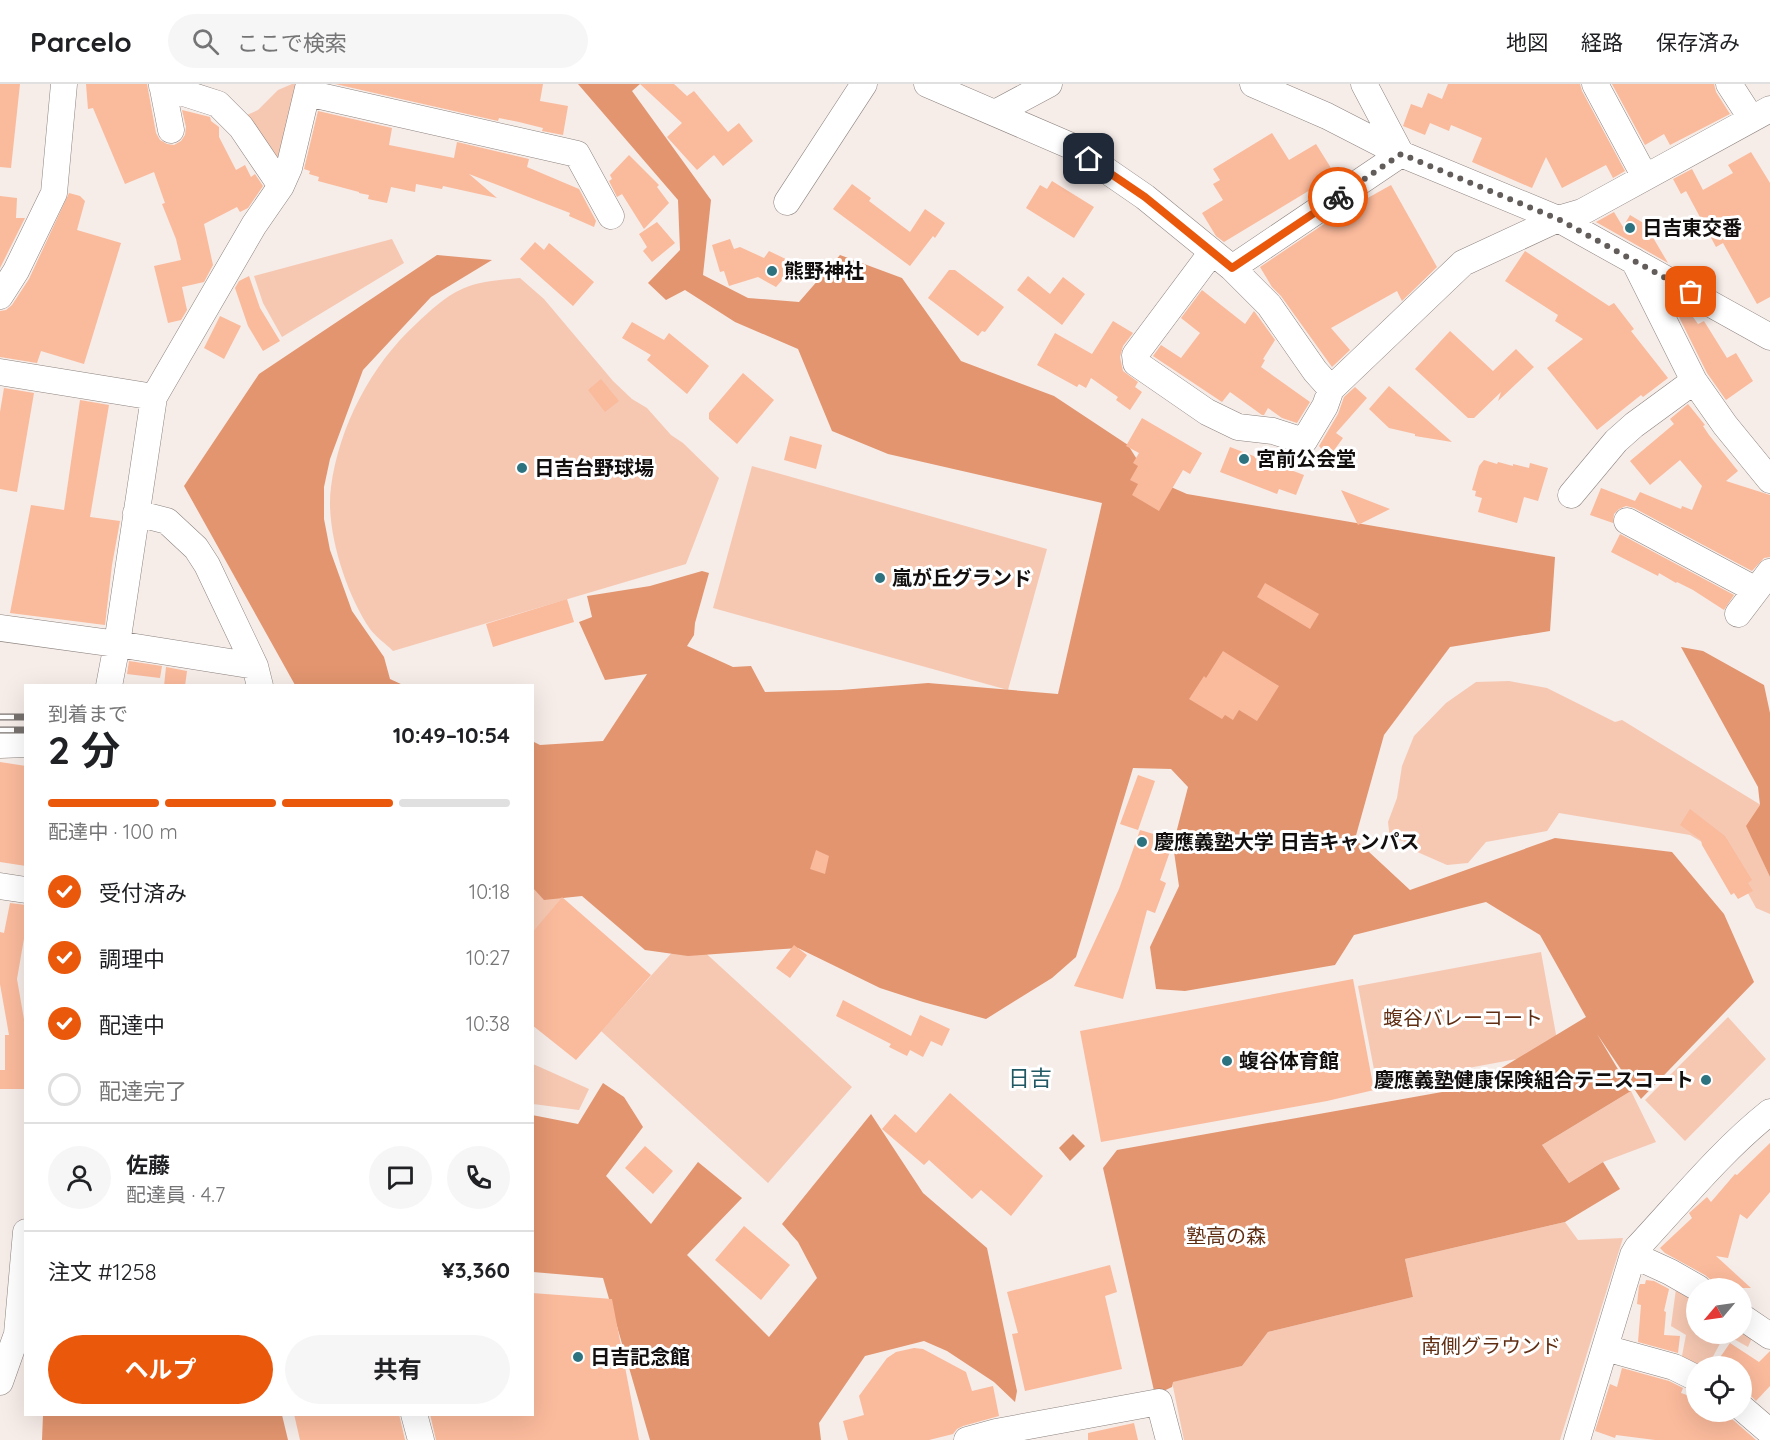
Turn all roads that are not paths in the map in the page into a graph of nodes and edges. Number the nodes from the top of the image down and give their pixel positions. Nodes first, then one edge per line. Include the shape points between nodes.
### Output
1 (64, 84) edge
2 (864, 84) edge
3 (927, 84) edge
4 (1049, 84) edge
5 (1253, 84) edge
6 (1364, 84) edge
7 (1595, 84) edge
8 (1729, 84) edge
9 (162, 85) edge
10 (308, 89) edge
11 (995, 113) junction
12 (1761, 113) edge
13 (171, 130) dead end
14 (1401, 154) junction
15 (1645, 177) junction
16 (282, 186) junction
17 (787, 202) dead end
18 (611, 216) dead end
19 (1558, 219) junction
20 (1212, 252) junction
21 (1634, 261) junction
22 (1232, 268) junction
23 (0, 296) edge
24 (1759, 319) edge
25 (1770, 337) edge
26 (0, 372) edge
27 (1694, 381) junction
28 (1331, 389) junction
29 (154, 396) junction
30 (1770, 480) edge
31 (1571, 495) dead end
32 (136, 513) junction
33 (1627, 521) dead end
34 (1763, 581) edge
35 (1738, 614) dead end
36 (0, 628) edge
37 (117, 644) junction
38 (258, 676) edge
39 (109, 684) edge
40 (24, 744) edge
41 (0, 745) edge
42 (0, 886) edge
43 (24, 890) edge
44 (1770, 1112) edge
45 (24, 1255) edge
46 (1632, 1255) junction
47 (1686, 1281) edge
48 (1752, 1324) edge
49 (1770, 1336) edge
50 (1605, 1348) junction
51 (1686, 1373) edge
52 (0, 1382) edge
53 (415, 1416) edge
54 (1752, 1417) edge
55 (1770, 1432) edge
56 (421, 1440) edge
57 (967, 1440) edge
58 (1168, 1440) edge
59 (1577, 1440) edge

1 - 23 street via 54,194
2 - 17 street
3 - 11 street
4 - 11 street
5 - 14 street
6 - 14 street
7 - 15 street
8 - 12 street
9 - 13 street
9 - 16 street via 218,104 241,127
10 - 16 street
10 - 18 street via 577,154
11 - 20 street via 1071,146 1145,197
12 - 15 street
14 - 19 street
14 - 22 street
15 - 19 street via 1581,212
16 - 29 street via 254,225
19 - 21 street
19 - 28 street via 1463,262
20 - 22 street
20 - 28 street via 1135,355 1136,363 1207,412 1238,427 1274,431 1304,441
21 - 24 street
21 - 27 street
22 - 28 street via 1269,305
24 - 25 street
26 - 29 street
27 - 30 street
27 - 31 street via 1616,441
29 - 32 street
32 - 37 street
32 - 38 street via 167,521 196,548
33 - 34 street
34 - 35 street
36 - 37 street
37 - 38 street
37 - 39 street
40 - 41 street
42 - 43 street
44 - 46 street via 1746,1132
45 - 52 street via 17,1334
46 - 47 street
46 - 50 street
48 - 49 street
50 - 51 street
50 - 59 street
53 - 56 street
54 - 55 street
57 - 58 street via 1159,1402

